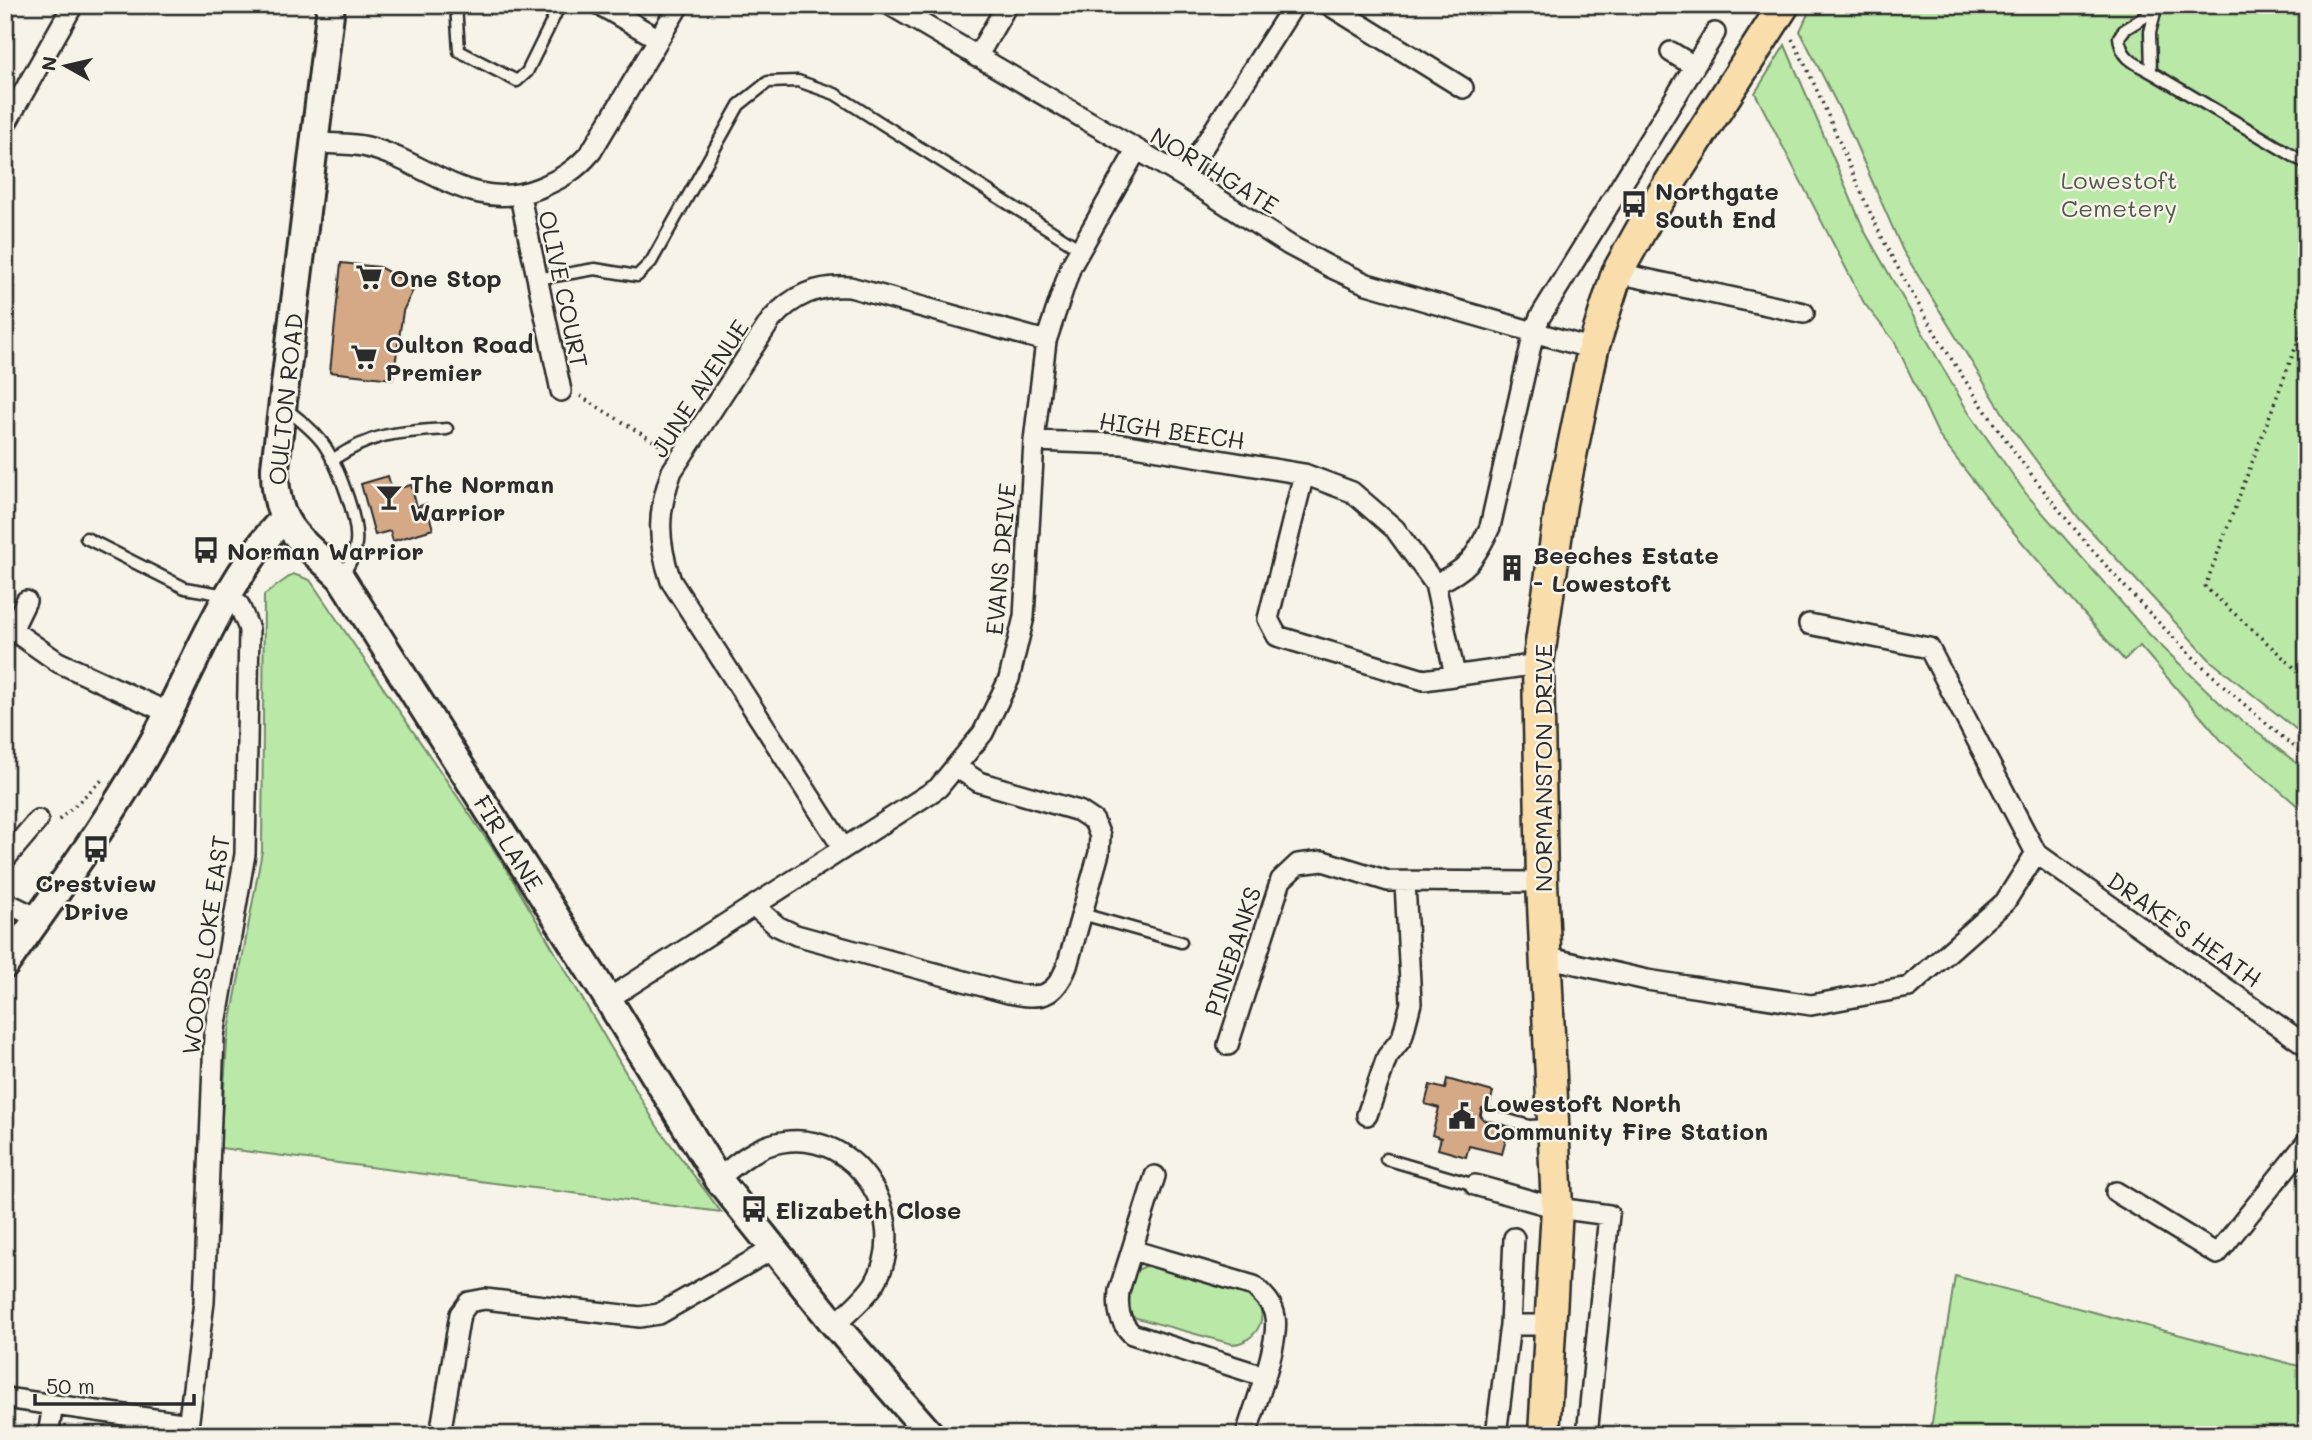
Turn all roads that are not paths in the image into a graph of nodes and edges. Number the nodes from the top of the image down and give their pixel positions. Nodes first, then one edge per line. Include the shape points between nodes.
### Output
1 (73, 5) edge
2 (331, 5) edge
3 (456, 5) edge
4 (550, 5) edge
5 (600, 5) edge
6 (679, 5) edge
7 (890, 5) edge
8 (1007, 5) edge
9 (1294, 5) edge
10 (1329, 5) edge
11 (1784, 5) edge
12 (2155, 9) edge
13 (1715, 33) dead end
14 (657, 38) junction
15 (1671, 52) dead end
16 (977, 57) junction
17 (1694, 66) junction
18 (2151, 72) junction
19 (1463, 88) dead end
20 (5, 125) edge
21 (314, 143) junction
22 (1136, 152) junction
23 (2307, 163) edge
24 (1185, 177) junction
25 (520, 195) junction
26 (1080, 248) junction
27 (1617, 273) junction
28 (537, 279) junction
29 (1804, 313) dead end
30 (1534, 332) junction
31 (1046, 341) junction
32 (1593, 349) junction
33 (561, 391) road end
34 (282, 407) junction
35 (447, 429) dead end
36 (1034, 440) junction
37 (332, 460) junction
38 (1304, 474) junction
39 (282, 520) junction
40 (86, 538) dead end
41 (341, 578) junction
42 (1435, 584) junction
43 (226, 596) junction
44 (26, 601) dead end
45 (1809, 624) dead end
46 (9, 626) edge
47 (1538, 664) junction
48 (1455, 675) junction
49 (169, 713) junction
50 (957, 767) junction
51 (38, 820) road end
52 (843, 848) junction
53 (2035, 853) junction
54 (5, 859) edge
55 (1405, 882) junction
56 (1542, 883) junction
57 (5, 902) edge
58 (754, 906) junction
59 (1082, 914) junction
60 (38, 918) junction
61 (1181, 942) dead end
62 (1545, 957) junction
63 (5, 965) edge
64 (608, 999) junction
65 (2304, 1039) edge
66 (1228, 1045) dead end
67 (1487, 1114) dead end
68 (1367, 1115) dead end
69 (1553, 1125) junction
70 (2307, 1142) edge
71 (1386, 1159) dead end
72 (1155, 1176) dead end
73 (718, 1179) junction
74 (1475, 1185) joint
75 (2116, 1192) dead end
76 (1557, 1208) junction
77 (1514, 1238) dead end
78 (773, 1250) junction
79 (1132, 1251) junction
80 (835, 1325) junction
81 (1510, 1325) junction
82 (1550, 1325) junction
83 (1263, 1376) junction
84 (5, 1398) edge
85 (53, 1405) junction
86 (188, 1429) edge
87 (48, 1435) edge
88 (440, 1435) edge
89 (931, 1435) edge
90 (1246, 1435) edge
91 (1496, 1435) edge
92 (1544, 1435) edge
93 (1587, 1435) edge

1 - 20 street
2 - 21 street, OULTON ROAD
3 - 4 lane via 459,51 517,81 527,72 556,13
5 - 14 street
6 - 14 street
7 - 16 street, NORTHGATE
8 - 16 street
9 - 24 street
10 - 19 street
11 - 27 main road, NORMANSTON DRIVE via 1776,37 1651,212
12 - 18 lane via 2150,32
12 - 18 lane via 2119,37 2127,59
13 - 17 street
14 - 25 street via 591,152 575,171
15 - 17 street
16 - 22 street, NORTHGATE
17 - 30 street
18 - 23 lane
21 - 25 street via 368,147 464,189
21 - 34 street, OULTON ROAD
22 - 24 street, NORTHGATE
22 - 26 street, EVANS DRIVE
24 - 30 street, NORTHGATE via 1289,245 1367,284
25 - 28 street, OLIVE COURT
26 - 28 lane via 835,94 798,81 768,82 739,105 651,262 638,276 595,269
26 - 31 street, EVANS DRIVE
27 - 29 street
27 - 32 main road, NORMANSTON DRIVE
28 - 33 street, OLIVE COURT
30 - 32 street, NORTHGATE
30 - 42 street via 1490,527 1477,555 1460,573
31 - 36 street, EVANS DRIVE
31 - 52 street, JUNE AVENUE via 850,287 812,291 784,305 771,320 679,458 664,495 660,542 671,581
32 - 47 main road, NORMANSTON DRIVE via 1561,503
34 - 37 lane via 305,424
34 - 39 street, OULTON ROAD via 275,495
35 - 37 lane via 378,435
36 - 38 street, HIGH BEECH via 1122,444
36 - 50 street, EVANS DRIVE via 1019,647 999,705
37 - 41 lane via 354,521 356,542
38 - 42 street, HIGH BEECH via 1352,492 1395,529
38 - 48 street via 1268,619 1276,636 1424,680
39 - 41 street, FIR LANE
39 - 43 street, OULTON ROAD via 246,562
40 - 43 lane via 185,588
41 - 64 street, FIR LANE
42 - 48 street, HIGH BEECH
43 - 49 street, OULTON ROAD
43 - 86 street, WOODS LOKE EAST via 239,605 249,629 245,854 214,1036 204,1301
44 - 46 street
45 - 53 street via 1929,648
46 - 49 street via 58,662
47 - 48 street
47 - 56 main road, NORMANSTON DRIVE
49 - 60 street, OULTON ROAD via 118,806
50 - 52 street, EVANS DRIVE via 938,788
50 - 59 street via 979,782 1079,811 1094,821 1100,853
51 - 54 street
52 - 58 street, EVANS DRIVE
53 - 62 street via 2005,902 1909,987 1811,1005 1647,980
53 - 65 street, DRAKE'S HEATH
55 - 56 street, PINEBANKS
55 - 66 street, PINEBANKS via 1323,861 1288,870
55 - 68 street via 1411,1003 1402,1038 1387,1057
56 - 62 main road, NORMANSTON DRIVE
57 - 60 street
58 - 59 street via 796,935 1029,996 1046,995 1060,985
58 - 64 street, EVANS DRIVE
59 - 61 lane
60 - 63 street, OULTON ROAD
62 - 69 main road, NORMANSTON DRIVE
64 - 73 street, FIR LANE
67 - 69 lane via 1529,1126
69 - 76 main road, NORMANSTON DRIVE
70 - 75 street via 2217,1254
71 - 74 lane
72 - 79 street
73 - 78 street, FIR LANE
73 - 80 street via 758,1150 794,1141 836,1152 865,1175 882,1208 886,1255 867,1294
74 - 76 street
76 - 82 main road, NORMANSTON DRIVE
76 - 93 street via 1609,1215 1611,1221
77 - 81 street
78 - 80 street, FIR LANE
78 - 88 street via 659,1314 640,1317 485,1299 469,1302 460,1314
79 - 83 street via 1254,1286 1269,1300 1275,1336
79 - 83 street via 1117,1309 1132,1334
80 - 89 street, FIR LANE
81 - 82 street
81 - 91 street
82 - 92 main road, NORMANSTON DRIVE
83 - 90 street
84 - 85 street
85 - 86 street
85 - 87 street

